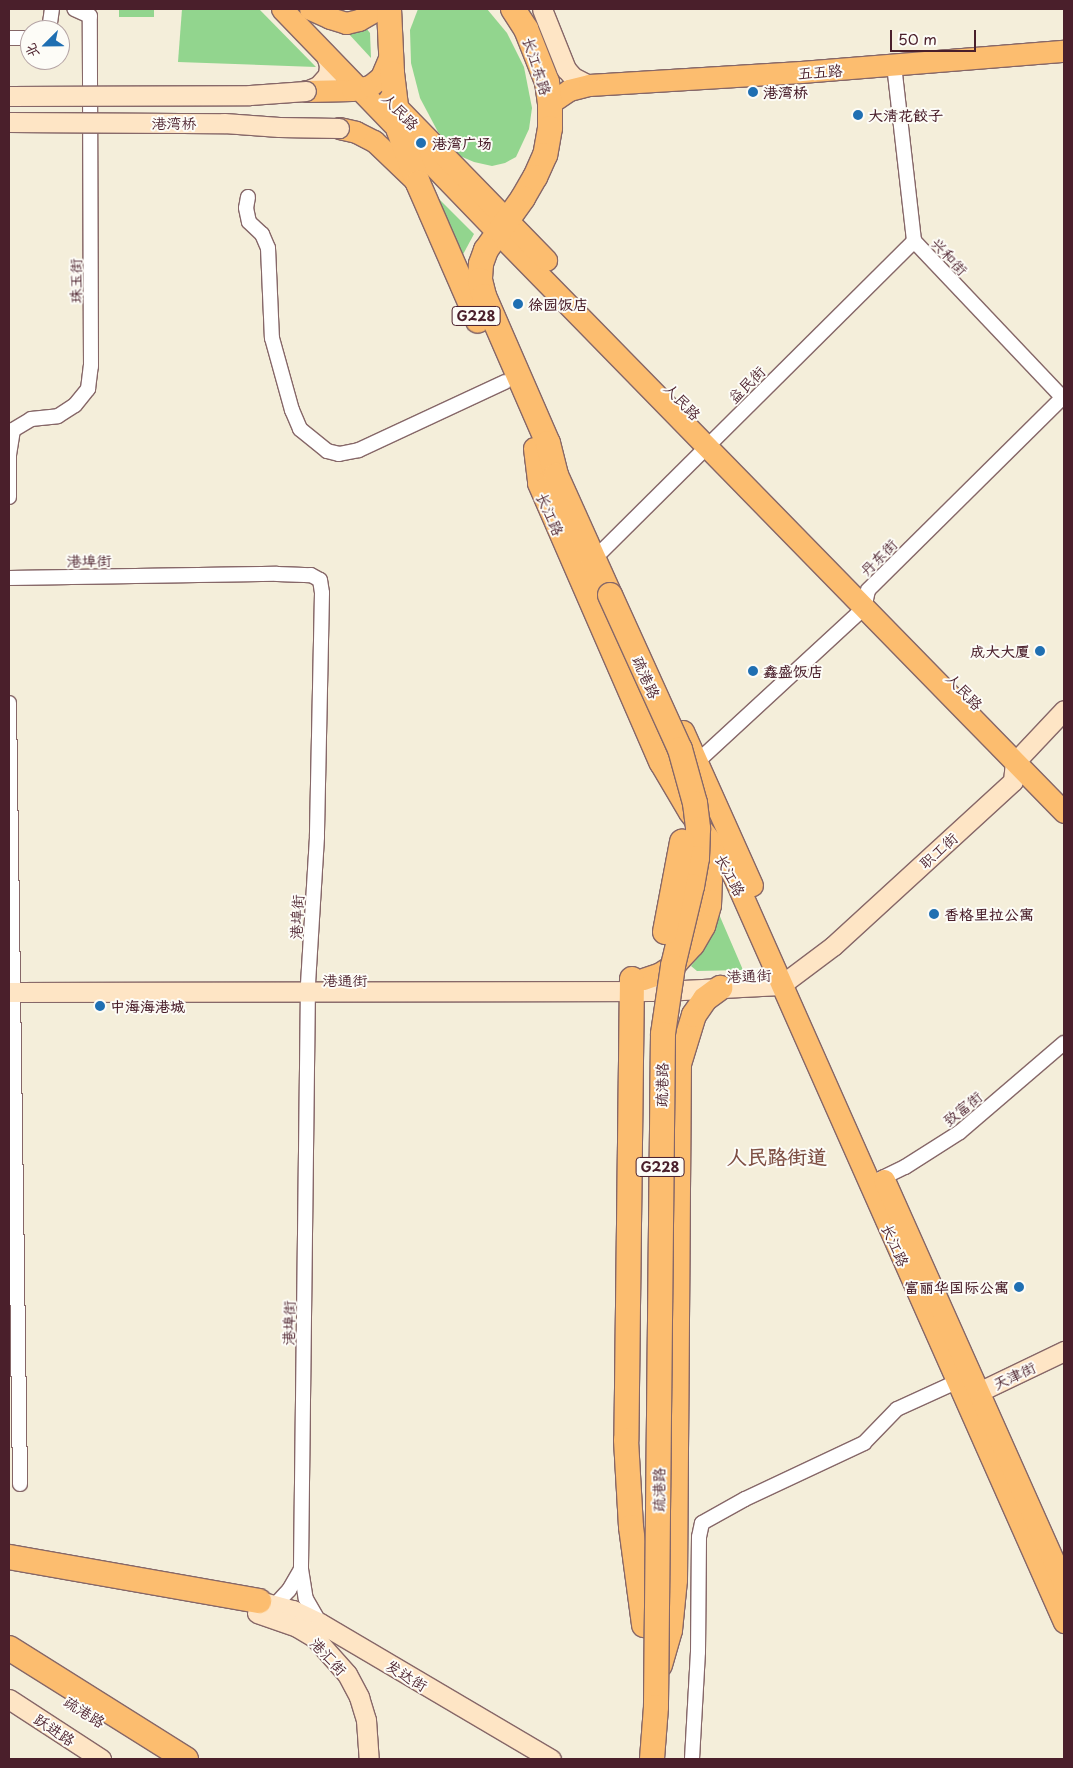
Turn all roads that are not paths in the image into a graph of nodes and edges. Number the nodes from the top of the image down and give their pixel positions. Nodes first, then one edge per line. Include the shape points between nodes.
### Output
1 (74, 9) edge
2 (282, 9) edge
3 (303, 9) edge
4 (310, 9) edge
5 (378, 9) edge
6 (388, 9) edge
7 (513, 9) edge
8 (542, 9) edge
9 (1064, 51) edge
10 (325, 53) junction
11 (391, 53) junction
12 (894, 65) junction
13 (589, 85) junction
14 (367, 86) junction
15 (306, 91) junction
16 (9, 96) edge
17 (550, 103) junction
18 (395, 105) junction
19 (9, 122) edge
20 (339, 128) joint
21 (399, 131) junction
22 (418, 183) junction
23 (248, 197) dead end
24 (524, 198) junction
25 (502, 226) junction
26 (914, 241) junction
27 (522, 247) junction
28 (505, 382) junction
29 (1064, 398) edge
30 (712, 440) junction
31 (541, 446) junction
32 (9, 497) edge
33 (602, 551) junction
34 (9, 578) edge
35 (606, 597) junction
36 (866, 599) junction
37 (9, 703) edge
38 (1064, 710) edge
39 (1019, 757) junction
40 (697, 762) junction
41 (1064, 792) edge
42 (689, 812) junction
43 (1064, 812) edge
44 (783, 978) junction
45 (636, 983) junction
46 (308, 986) junction
47 (10, 987) edge
48 (720, 988) junction
49 (1064, 1043) edge
50 (876, 1181) junction
51 (1064, 1351) edge
52 (968, 1387) junction
53 (20, 1484) dead end
54 (9, 1557) edge
55 (302, 1569) junction
56 (9, 1572) edge
57 (1064, 1585) edge
58 (264, 1606) junction
59 (1064, 1622) edge
60 (320, 1623) junction
61 (644, 1625) junction
62 (9, 1648) edge
63 (340, 1648) junction
64 (22, 1666) edge
65 (656, 1679) junction
66 (9, 1698) edge
67 (101, 1759) edge
68 (162, 1759) edge
69 (186, 1759) edge
70 (369, 1759) edge
71 (380, 1759) edge
72 (551, 1759) edge
73 (638, 1759) edge
74 (652, 1759) edge
75 (692, 1759) edge

1 - 32 street, 珠玉街 via 90,16 91,366 88,389 75,406 58,416 31,419 13,430
2 - 10 main road, 人民路
3 - 14 main road, 人民路
4 - 5 main road via 346,23
6 - 11 highway, G228
7 - 17 highway, 长江东路 / G228 via 538,55
8 - 13 street via 566,69 573,77
9 - 12 main road, 五五路
10 - 14 main road, 人民路
10 - 15 street via 328,75 318,86
11 - 14 main road via 381,77
11 - 18 highway, G228
12 - 13 main road, 五五路
12 - 26 street, 兴和街
13 - 17 main road, 五五路 via 569,90
14 - 15 main road
14 - 18 main road, 人民路
14 - 21 main road, 人民路
15 - 16 street, 港湾桥, bridge via 250,95
17 - 24 highway, 长江东路 / G228 via 550,128 544,155
18 - 21 highway, G228
18 - 25 main road, 人民路
19 - 20 street, 港湾桥, bridge via 224,122 279,128
20 - 22 main road via 374,141
21 - 22 highway, 长江路 / G228
21 - 25 main road, 人民路
22 - 28 highway, 长江路 / G228
23 - 28 street via 249,222 262,234 268,248 272,338 292,410 300,429 327,451 339,454 358,450
24 - 25 highway, 长江东路 / G228
24 - 27 main road via 520,208
25 - 27 main road, 人民路
25 - 31 highway, 长江路 / G228 via 486,250 480,280
26 - 29 street, 兴和街
26 - 30 street, 益民街
27 - 30 main road, 人民路
28 - 31 highway, 长江路 / G228
29 - 36 street, 丹东街
30 - 33 street, 益民街
30 - 36 main road, 人民路
31 - 33 main road via 566,471
31 - 35 highway, 疏港路 / G228
31 - 42 main road, 长江路 via 538,483 660,763
33 - 40 main road
34 - 46 street, 港埠街 via 294,574 311,575 320,580 317,837
35 - 61 highway, 疏港路 / G228, bridge via 670,753 683,810 682,854 658,965 649,1033
35 - 65 highway, 疏港路 / G228, bridge via 680,749 695,803 698,829 697,858 673,966 662,1043
36 - 39 main road, 人民路
36 - 40 street, 丹东街
37 - 47 street
38 - 39 street, 职工街
39 - 41 main road, 人民路
39 - 43 main road, 人民路
39 - 44 street, 职工街 via 1013,781 833,946
40 - 44 main road
42 - 44 main road, 长江路 via 734,877
42 - 45 main road via 711,880 710,905 704,926 693,946 677,962
44 - 45 street, 港通街
44 - 48 street, 港通街
44 - 50 main road, 长江路
45 - 46 street, 港通街
45 - 48 street, 港通街
45 - 61 highway via 626,1440 631,1527
46 - 47 street, 港通街
46 - 55 street, 港埠街
47 - 53 street
48 - 65 highway, bridge via 694,1015 680,1064 675,1580 670,1630
49 - 50 street, 致富街 via 960,1132 905,1167
50 - 52 main road, 长江路
51 - 52 street, 天津街
52 - 57 main road, 长江路
52 - 59 main road, 长江路
52 - 75 street via 897,1409 864,1443 744,1499 702,1523
54 - 58 highway
55 - 58 street via 290,1590
55 - 60 street, 港埠街 via 306,1599
56 - 58 highway
58 - 60 street, 发达街
58 - 63 street, 港汇街 via 315,1638
60 - 63 street, 发达街
61 - 73 highway, 疏港路 / G228 via 643,1707
62 - 64 highway, 疏港路
63 - 70 street, 港汇街 via 366,1720
63 - 71 street, 港汇街 via 366,1686 375,1714
63 - 72 street, 发达街
64 - 68 highway, 疏港路
64 - 69 highway
65 - 74 highway, 疏港路 / G228, bridge
66 - 67 street, 跃进路

